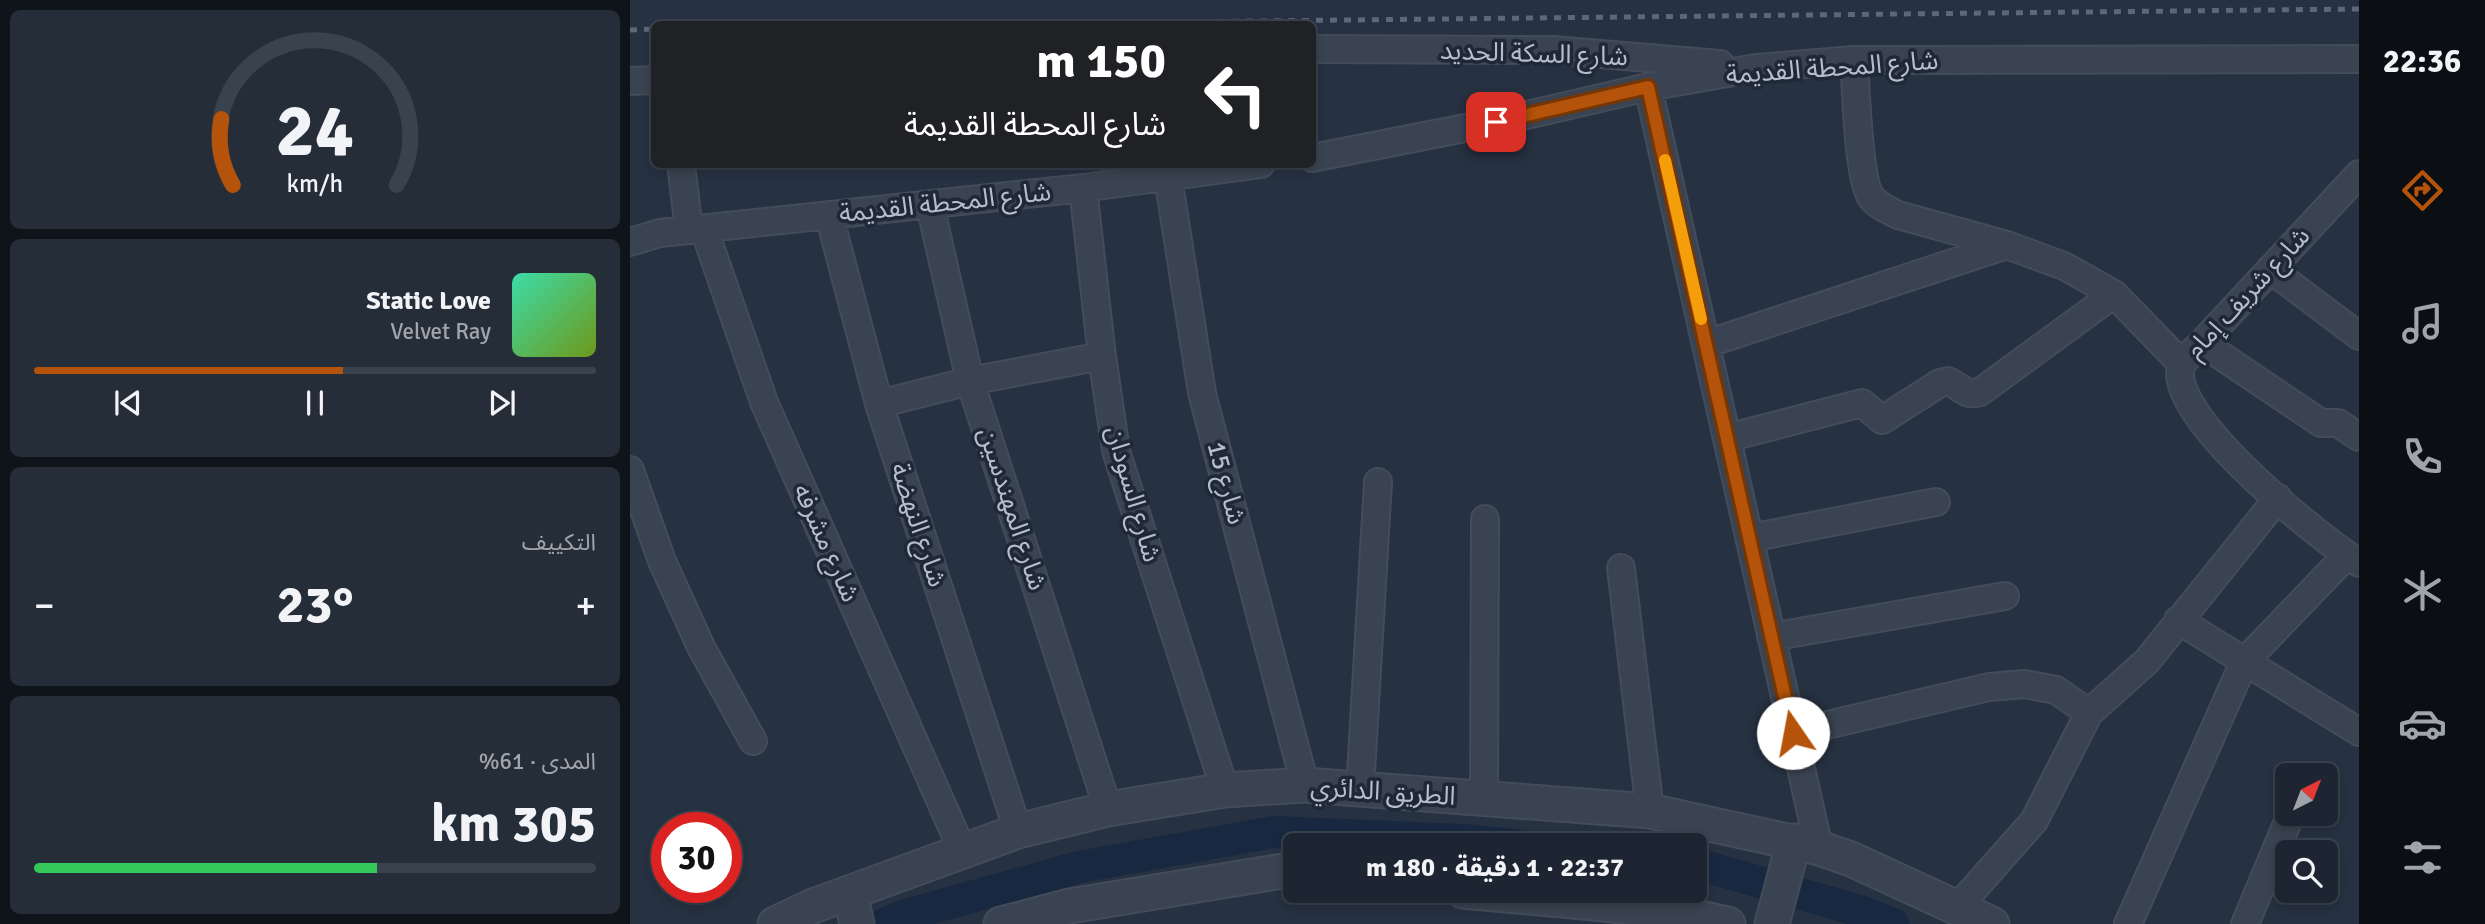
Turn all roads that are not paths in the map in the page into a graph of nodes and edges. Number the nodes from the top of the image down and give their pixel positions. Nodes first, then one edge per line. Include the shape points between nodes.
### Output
1 (1316, 49) edge
2 (2359, 59) edge
3 (1854, 60) junction
4 (1756, 68) junction
5 (651, 80) edge
6 (630, 81) edge
7 (1648, 87) junction
8 (1316, 157) edge
9 (682, 168) edge
10 (1232, 168) edge
11 (2359, 174) edge
12 (1168, 177) junction
13 (1083, 188) junction
14 (930, 205) junction
15 (829, 215) junction
16 (696, 229) junction
17 (630, 242) edge
18 (2007, 245) junction
19 (2270, 269) junction
20 (2114, 295) junction
21 (2359, 337) edge
22 (2202, 343) junction
23 (1706, 344) junction
24 (1102, 356) junction
25 (2182, 364) junction
26 (971, 381) junction
27 (879, 404) junction
28 (2359, 437) edge
29 (1727, 438) junction
30 (630, 470) edge
31 (1378, 482) dead end
32 (2278, 498) junction
33 (1936, 502) dead end
34 (1485, 519) dead end
35 (1750, 538) junction
36 (2353, 559) edge
37 (1621, 568) dead end
38 (2005, 596) dead end
39 (2178, 620) junction
40 (1772, 637) junction
41 (2244, 662) junction
42 (2089, 713) junction
43 (2359, 732) edge
44 (1793, 733) junction
45 (753, 741) dead end
46 (1305, 785) junction
47 (1225, 790) junction
48 (1360, 790) junction
49 (1484, 799) junction
50 (1108, 809) junction
51 (1650, 811) junction
52 (2286, 826) edge
53 (1018, 831) junction
54 (1807, 844) junction
55 (963, 852) junction
56 (1283, 871) edge
57 (1586, 903) edge
58 (854, 908) edge
59 (1956, 909) junction
60 (1014, 922) edge
61 (775, 924) edge
62 (1728, 924) edge
63 (1772, 924) edge
64 (1992, 924) edge
65 (2128, 924) edge
66 (2245, 924) edge

1 - 4 street, شارع السكة الحديد via 1553,50
2 - 3 street, شارع المحطة القديمة
3 - 4 street, شارع المحطة القديمة
3 - 18 street via 1863,177 1870,196 1898,215
4 - 7 street, شارع المحطة القديمة
5 - 6 street
7 - 8 street, شارع المحطة القديمة
7 - 23 street
9 - 16 street, شارع مشرفه
10 - 12 street, شارع المحطة القديمة
11 - 19 street, شارع شريف إمام
12 - 13 street, شارع المحطة القديمة
12 - 46 street, شارع 15 via 1205,404
13 - 14 street, شارع المحطة القديمة
13 - 24 street, شارع السودان
14 - 15 street, شارع المحطة القديمة
14 - 26 street, شارع المهندسين
15 - 16 street, شارع المحطة القديمة
15 - 27 street, شارع النهضة
16 - 17 street, شارع المحطة القديمة
16 - 55 street, شارع مشرفه via 764,402
18 - 20 street via 2064,265
18 - 23 street
19 - 21 street
19 - 22 street, شارع شريف إمام
20 - 25 street
20 - 29 street via 1980,392 1973,394 1948,381 1882,421 1862,403
22 - 25 street, شارع شريف إمام
22 - 28 street via 2321,423 2338,423
23 - 29 street
24 - 26 street
24 - 47 street, شارع السودان via 1119,464
25 - 32 street, شارع شريف إمام via 2180,377 2199,420 2225,451
26 - 27 street
26 - 50 street, شارع المهندسين
27 - 53 street, شارع النهضة
29 - 35 street
30 - 45 street via 662,561 701,647
31 - 48 street
32 - 36 street, شارع شريف إمام
32 - 39 street
33 - 35 street
34 - 49 street
35 - 40 street
36 - 41 street
37 - 51 street
38 - 40 street
39 - 41 street
39 - 42 street via 2147,661
40 - 44 street
41 - 43 street
41 - 65 street
42 - 44 street via 2056,690 2025,684 1989,687
42 - 59 street via 2034,821
44 - 54 street
46 - 47 street, الطريق الدائري
46 - 48 street, الطريق الدائري
47 - 50 street, الطريق الدائري
48 - 49 street, الطريق الدائري
49 - 51 street, الطريق الدائري
50 - 53 street, الطريق الدائري
51 - 54 street, الطريق الدائري
52 - 66 street
53 - 55 street, الطريق الدائري
54 - 59 street, الطريق الدائري via 1851,859
54 - 63 street
55 - 58 street, الطريق الدائري
56 - 60 street via 1070,906
57 - 62 street
58 - 61 street, الطريق الدائري via 813,906
59 - 64 street, الطريق الدائري

